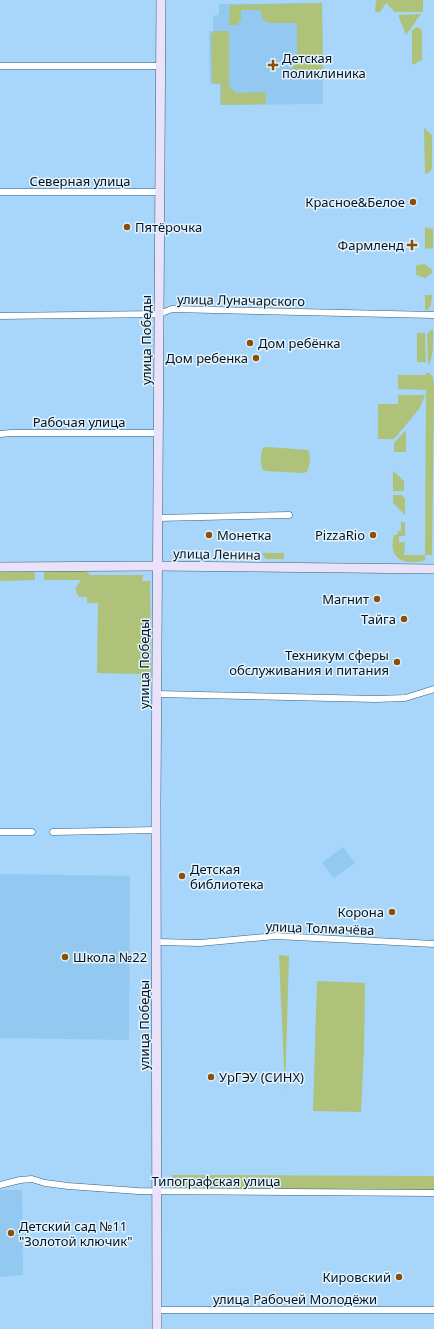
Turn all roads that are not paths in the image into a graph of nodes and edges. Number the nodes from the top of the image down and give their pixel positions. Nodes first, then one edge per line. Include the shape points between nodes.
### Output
1 (161, 0) edge
2 (0, 66) edge
3 (160, 66) junction
4 (0, 192) edge
5 (160, 192) junction
6 (159, 314) junction
7 (434, 315) edge
8 (0, 316) edge
9 (158, 433) junction
10 (0, 434) edge
11 (289, 515) dead end
12 (158, 518) junction
13 (158, 566) junction
14 (0, 567) edge
15 (434, 569) edge
16 (434, 689) edge
17 (157, 694) junction
18 (156, 830) junction
19 (0, 832) edge
20 (32, 832) dead end
21 (53, 832) dead end
22 (157, 942) junction
23 (434, 944) edge
24 (0, 1185) edge
25 (157, 1192) junction
26 (434, 1193) edge
27 (157, 1310) junction
28 (434, 1310) edge
29 (157, 1329) edge

1 - 3 main road, улица Победы
2 - 3 street
3 - 5 main road, улица Победы
4 - 5 street, Северная улица
5 - 6 main road, улица Победы
6 - 7 street, улица Луначарского via 172,309
6 - 8 street, улица Луначарского
6 - 9 main road, улица Победы
9 - 10 street, Рабочая улица
9 - 12 main road, улица Победы
11 - 12 street
12 - 13 main road, улица Победы
13 - 14 main road, улица Ленина
13 - 15 main road, улица Ленина
13 - 17 main road, улица Победы
16 - 17 street via 405,698 376,699
17 - 18 main road, улица Победы
18 - 21 street
18 - 22 main road, улица Победы
19 - 20 street
22 - 23 street, улица Толмачёва via 200,943 276,936
22 - 25 main road, улица Победы
24 - 25 street, Типографская улица via 32,1179 68,1186
25 - 26 street, Типографская улица
25 - 27 main road, улица Победы
27 - 28 street, улица Рабочей Молодёжи
27 - 29 main road, улица Победы

